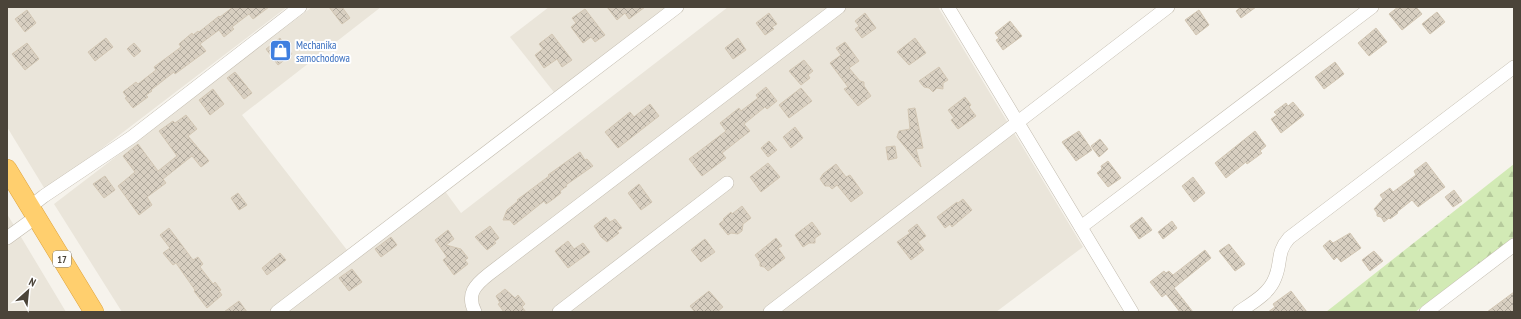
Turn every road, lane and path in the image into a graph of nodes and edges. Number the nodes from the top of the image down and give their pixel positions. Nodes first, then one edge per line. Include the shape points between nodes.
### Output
1 (300, 7) edge
2 (677, 7) edge
3 (839, 7) edge
4 (948, 7) edge
5 (1168, 7) edge
6 (1372, 7) edge
7 (1514, 67) edge
8 (1018, 121) junction
9 (7, 169) edge
10 (727, 183) dead end
11 (33, 212) junction
12 (1081, 227) junction
13 (7, 238) edge
14 (1514, 246) edge
15 (94, 312) edge
16 (277, 312) edge
17 (476, 312) edge
18 (559, 312) edge
19 (770, 312) edge
20 (1132, 312) edge
21 (1239, 312) edge
22 (1426, 312) edge

1 - 11 street via 132,137 44,196
2 - 16 street
3 - 17 street via 489,274 473,293 471,302
4 - 8 street
5 - 8 street
6 - 12 street
7 - 21 street via 1289,238 1279,254 1277,272 1270,288
8 - 12 street
8 - 19 street
9 - 11 highway, 17
10 - 18 street
11 - 13 street
11 - 15 highway, 17
12 - 20 street
14 - 22 street

